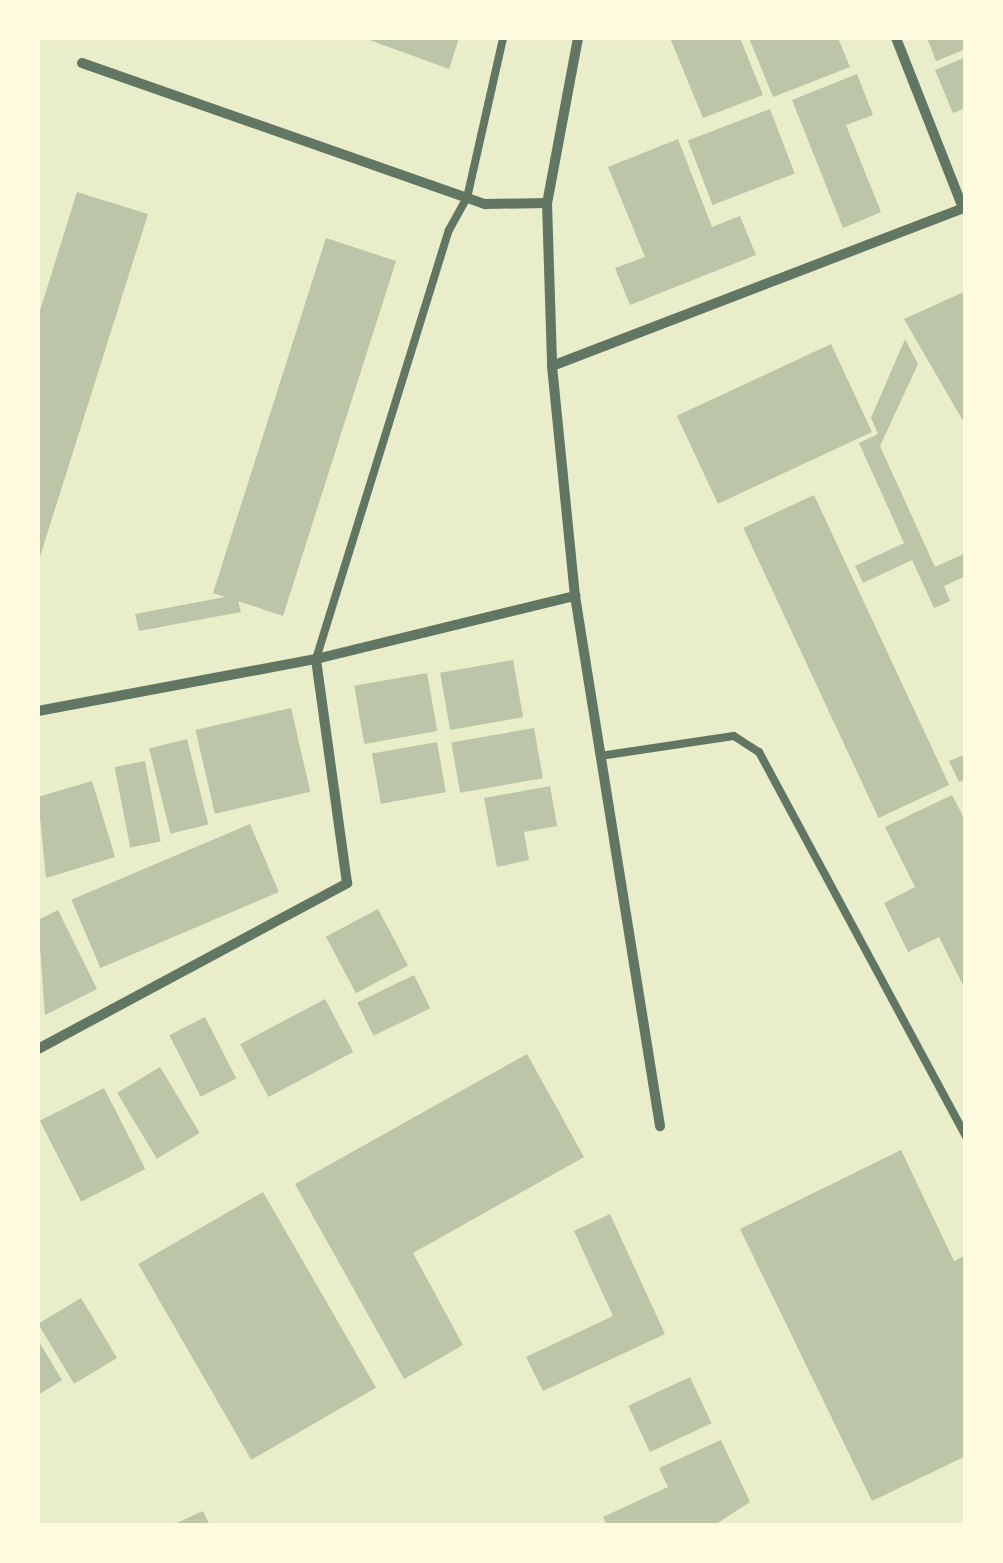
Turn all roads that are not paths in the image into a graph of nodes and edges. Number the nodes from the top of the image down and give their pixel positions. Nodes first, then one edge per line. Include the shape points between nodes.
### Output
1 (502, 38) edge
2 (578, 38) edge
3 (896, 38) edge
4 (82, 63) dead end
5 (467, 198) junction
6 (547, 204) junction
7 (552, 366) junction
8 (575, 596) junction
9 (316, 659) junction
10 (38, 711) edge
11 (600, 756) junction
12 (38, 1049) edge
13 (660, 1126) dead end
14 (966, 1137) edge

1 - 5 lane
2 - 6 street
3 - 7 street via 963,208
4 - 5 street
5 - 6 street
5 - 9 lane via 449,230
6 - 7 street
7 - 8 street
8 - 9 street
8 - 11 street
9 - 10 street
9 - 12 street via 348,883
11 - 13 street
11 - 14 lane via 734,736 759,752

